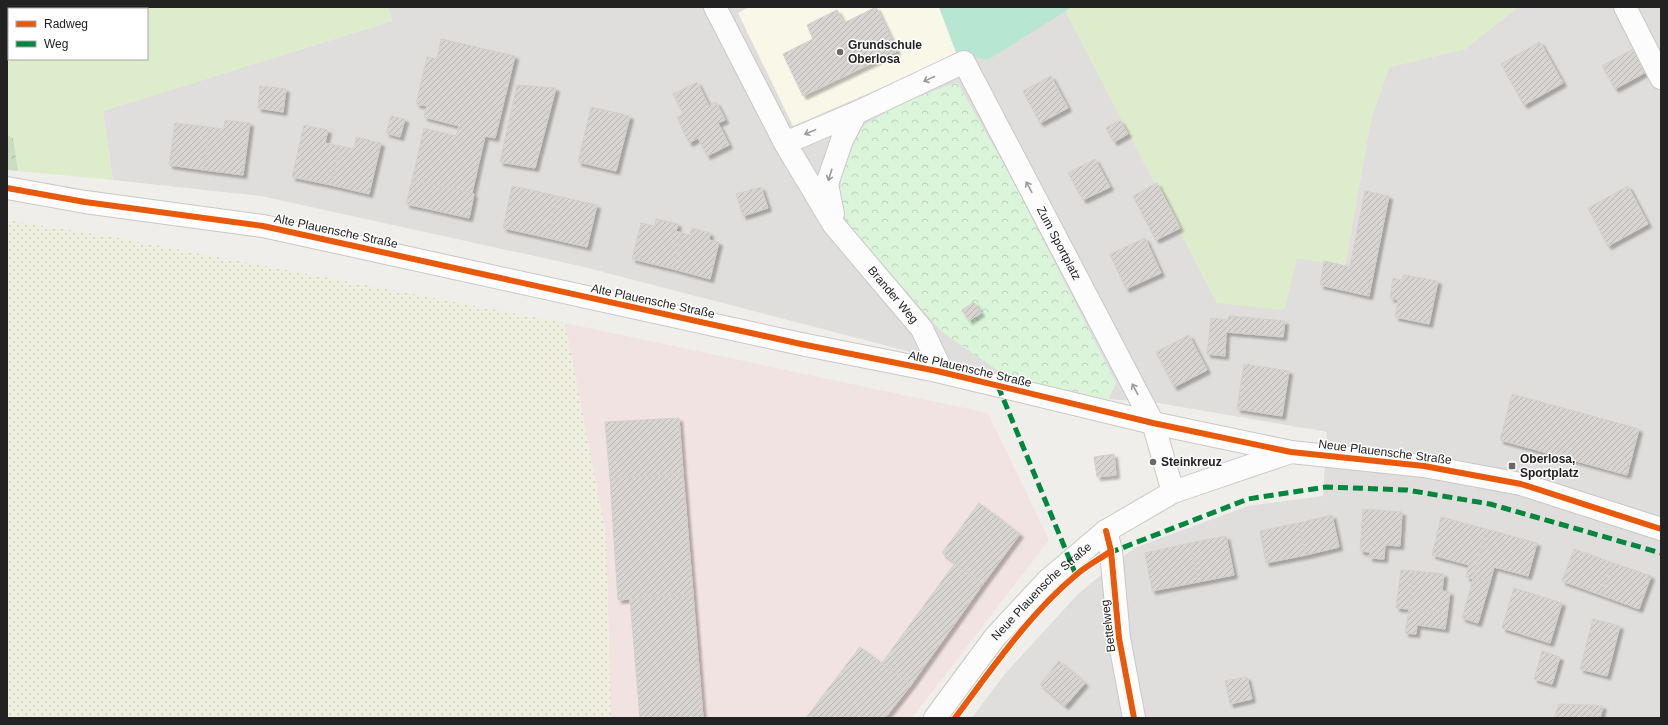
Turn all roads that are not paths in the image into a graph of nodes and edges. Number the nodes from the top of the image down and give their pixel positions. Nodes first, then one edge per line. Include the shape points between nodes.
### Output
1 (715, 7) edge
2 (1625, 7) edge
3 (1661, 78) edge
4 (856, 113) junction
5 (785, 143) junction
6 (7, 188) edge
7 (834, 225) junction
8 (937, 371) junction
9 (1153, 423) junction
10 (1291, 452) junction
11 (1173, 492) junction
12 (1661, 529) edge
13 (1106, 531) junction
14 (935, 718) edge
15 (1134, 718) edge

1 - 5 street, Brander Weg
2 - 3 street
4 -> 5 street
4 -> 7 street via 842,140 827,184
9 -> 4 street, Zum Sportplatz via 964,62
5 - 7 street, Brander Weg
6 - 8 street, Alte Plauensche Straße via 85,202 263,226 801,344
7 - 8 street, Brander Weg via 922,329 938,363
8 - 9 street, Alte Plauensche Straße
9 - 10 street, Alte Plauensche Straße
9 - 11 street
10 - 11 street, Neue Plauensche Straße
10 - 12 street, Neue Plauensche Straße via 1424,466 1521,484
11 - 13 street, Neue Plauensche Straße
13 - 14 street, Neue Plauensche Straße via 1047,580 995,637
13 - 15 street, Bettelweg via 1111,551 1119,638

